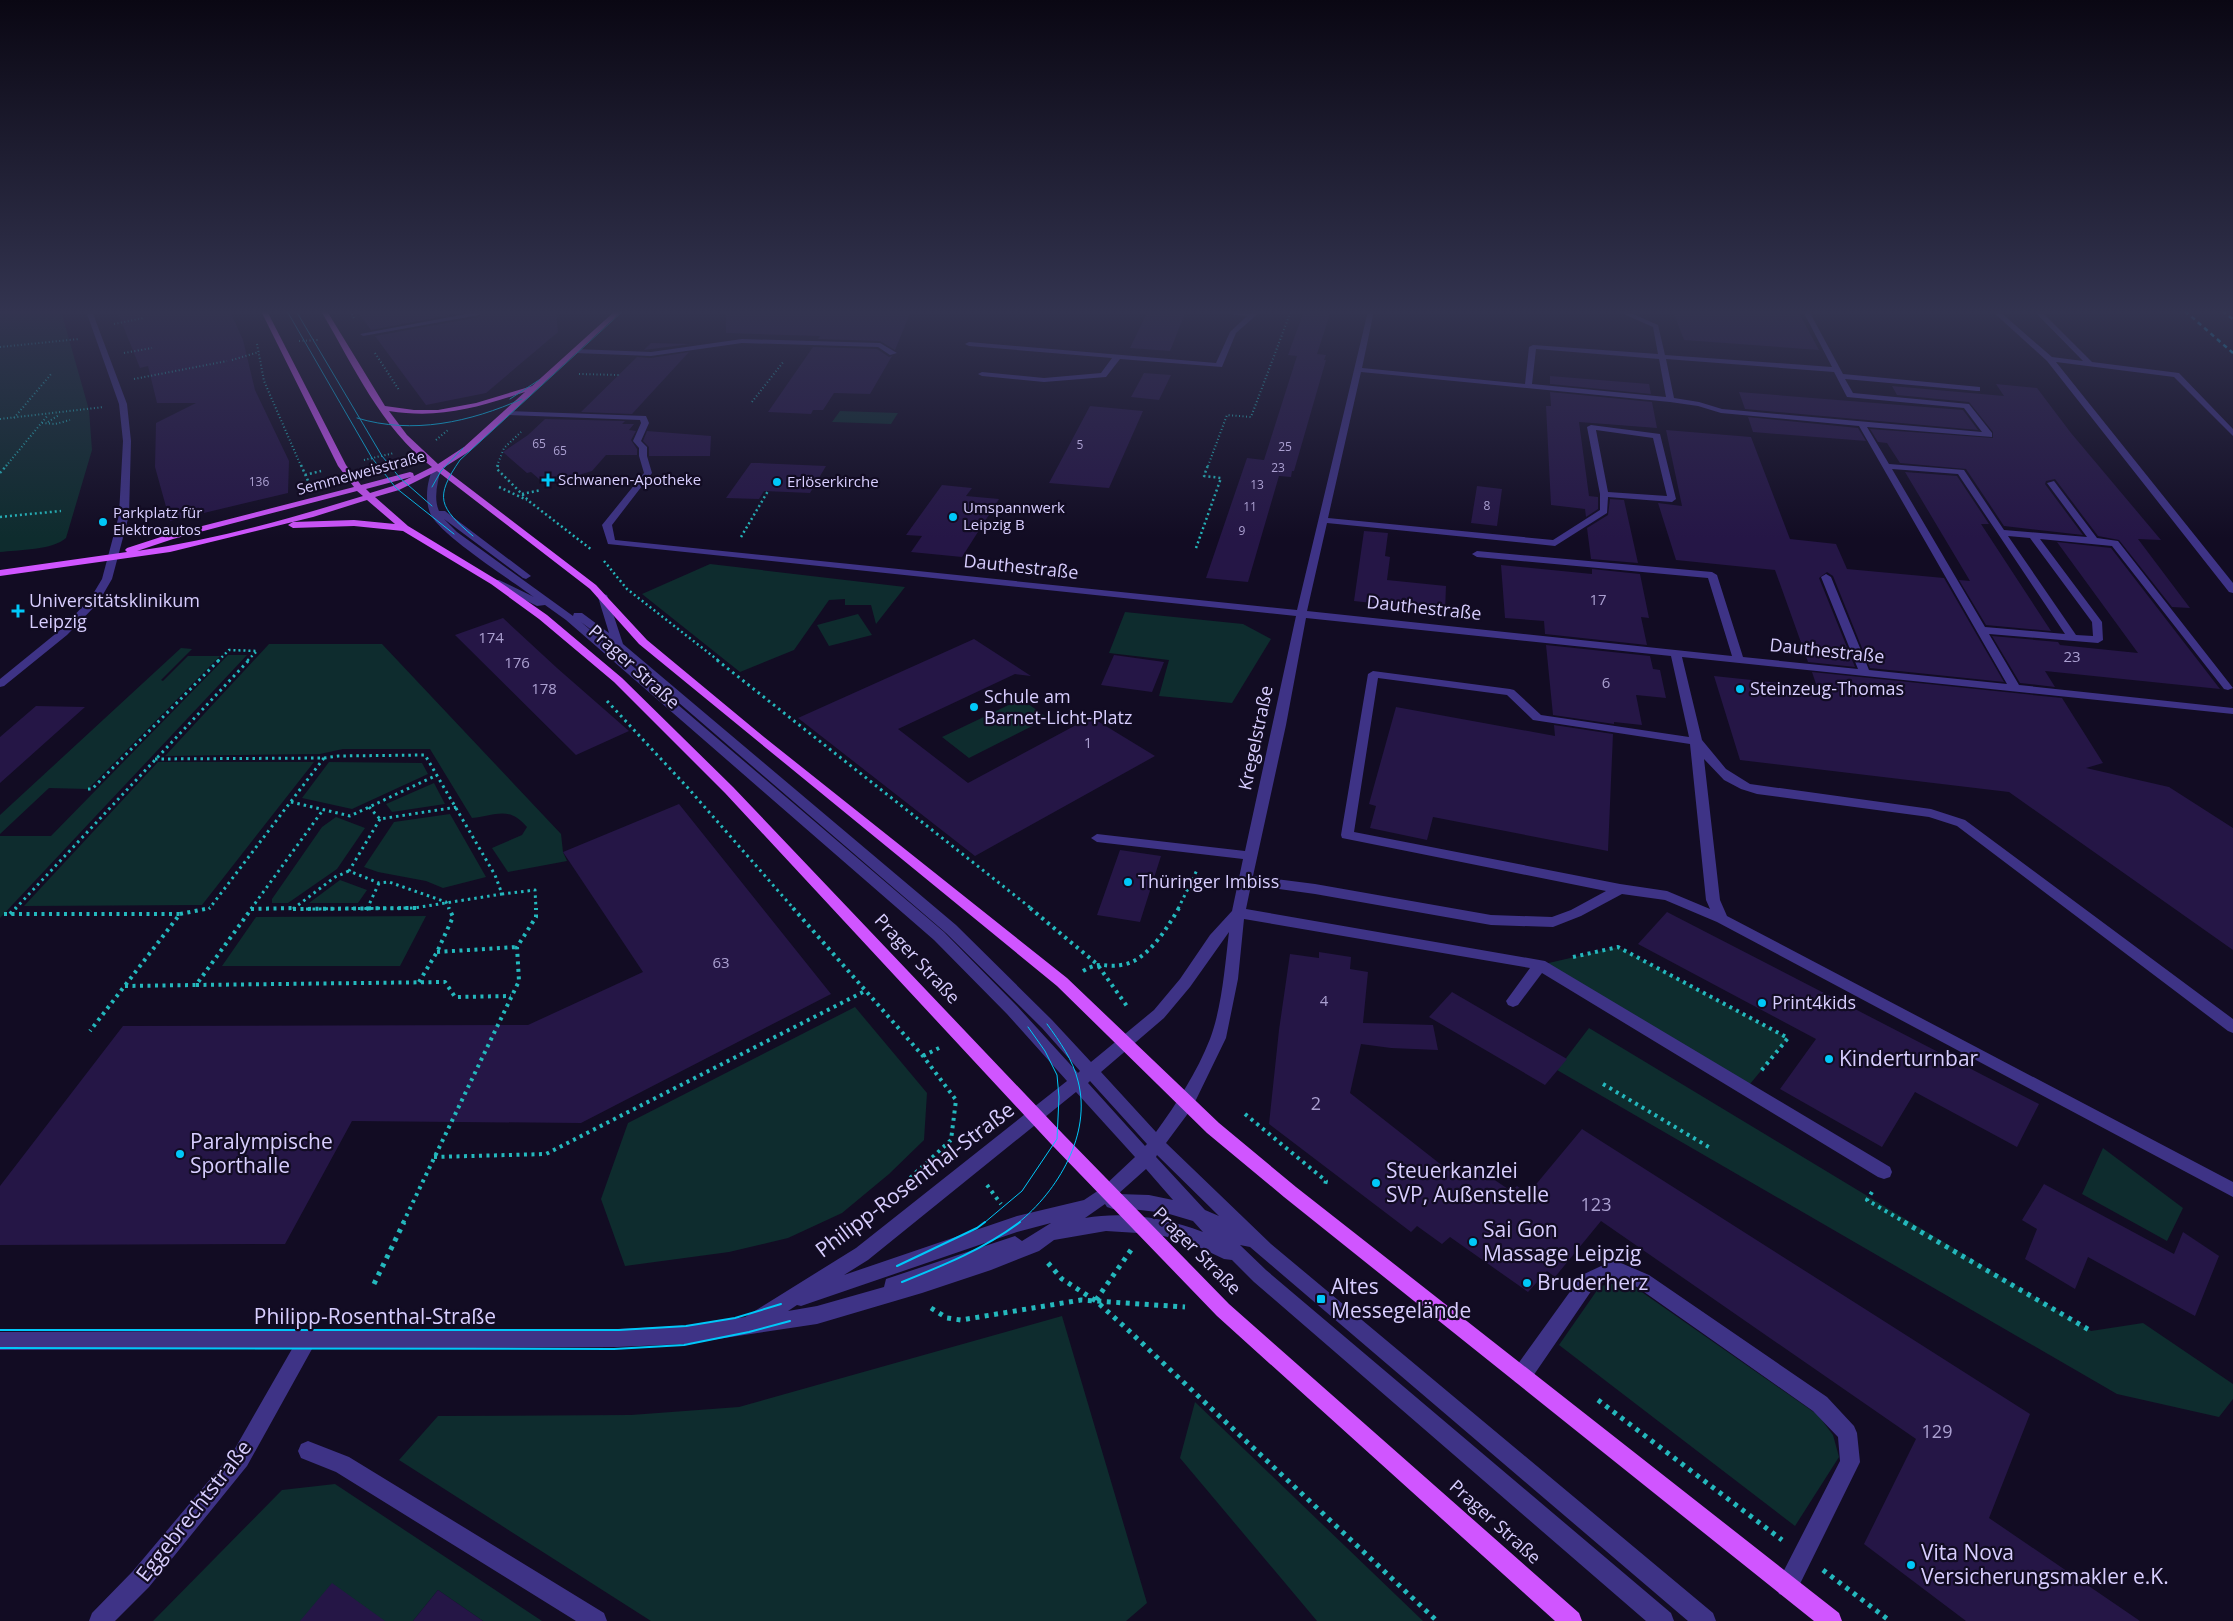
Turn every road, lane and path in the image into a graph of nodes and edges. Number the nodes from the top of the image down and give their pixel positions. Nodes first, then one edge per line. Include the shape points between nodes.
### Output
1 (40, 387) edge
2 (116, 387) edge
3 (266, 387) edge
4 (302, 387) edge
5 (370, 387) edge
6 (397, 387) edge
7 (536, 387) joint
8 (764, 387) edge
9 (1262, 387) edge
10 (1354, 387) edge
11 (1535, 387) edge
12 (1667, 387) edge
13 (1846, 387) edge
14 (1965, 387) edge
15 (2072, 387) edge
16 (2187, 387) edge
17 (1977, 388) dead end
18 (400, 392) dead end
19 (1670, 400) junction
20 (752, 402) dead end
21 (383, 408) junction
22 (89, 410) dead end
23 (507, 413) junction
24 (48, 414) junction
25 (64, 414) dead end
26 (536, 414) junction
27 (13, 418) junction
28 (0, 420) edge
29 (70, 420) dead end
30 (47, 422) junction
31 (41, 423) junction
32 (1862, 424) junction
33 (440, 432) dead end
34 (2233, 434) edge
35 (414, 448) junction
36 (7, 464) junction
37 (0, 465) edge
38 (342, 466) junction
39 (1886, 466) junction
40 (437, 468) junction
41 (0, 473) edge
42 (305, 475) junction
43 (2051, 483) dead end
44 (492, 484) dead end
45 (359, 488) junction
46 (315, 489) dead end
47 (541, 490) dead end
48 (768, 491) dead end
49 (1604, 494) junction
50 (522, 495) junction
51 (369, 498) junction
52 (530, 502) junction
53 (432, 506) junction
54 (61, 511) dead end
55 (0, 518) edge
56 (1324, 520) junction
57 (266, 526) junction
58 (405, 528) junction
59 (2001, 532) junction
60 (2033, 535) junction
61 (2094, 541) junction
62 (738, 542) dead end
63 (1196, 548) dead end
64 (1477, 554) dead end
65 (112, 557) junction
66 (0, 573) edge
67 (1826, 577) dead end
68 (494, 582) junction
69 (2233, 590) edge
70 (603, 597) junction
71 (1302, 613) junction
72 (570, 618) junction
73 (1981, 630) junction
74 (2072, 638) junction
75 (618, 645) junction
76 (1676, 653) junction
77 (1739, 660) junction
78 (1865, 673) junction
79 (0, 684) edge
80 (2228, 686) dead end
81 (2015, 688) junction
82 (603, 697) dead end
83 (2233, 711) edge
84 (1696, 741) junction
85 (324, 758) junction
86 (155, 759) junction
87 (438, 775) junction
88 (88, 789) dead end
89 (292, 802) junction
90 (369, 807) junction
91 (457, 807) junction
92 (323, 810) junction
93 (380, 819) junction
94 (1097, 838) dead end
95 (1250, 856) junction
96 (1200, 862) dead end
97 (349, 871) junction
98 (1246, 880) junction
99 (379, 883) junction
100 (1620, 889) junction
101 (502, 894) junction
102 (446, 902) junction
103 (293, 908) junction
104 (251, 909) junction
105 (366, 910) junction
106 (1238, 913) junction
107 (4, 914) dead end
108 (10, 914) junction
109 (180, 914) junction
110 (1722, 919) junction
111 (517, 947) junction
112 (437, 952) junction
113 (1540, 965) junction
114 (418, 983) junction
115 (196, 985) junction
116 (125, 986) junction
117 (866, 991) junction
118 (511, 996) junction
119 (1513, 1001) dead end
120 (2233, 1027) edge
121 (90, 1031) dead end
122 (1125, 1044) junction
123 (1085, 1077) junction
124 (1603, 1084) dead end
125 (1745, 1090) junction
126 (1186, 1103) junction
127 (1245, 1114) dead end
128 (1035, 1116) junction
129 (1157, 1144) junction
130 (1712, 1149) dead end
131 (434, 1157) junction
132 (1146, 1158) junction
133 (1884, 1172) dead end
134 (2233, 1190) edge
135 (1113, 1197) junction
136 (1330, 1197) dead end
137 (1867, 1200) dead end
138 (1091, 1205) junction
139 (1196, 1213) junction
140 (903, 1223) junction
141 (1138, 1224) junction
142 (1049, 1234) junction
143 (1265, 1250) junction
144 (1257, 1272) junction
145 (374, 1284) dead end
146 (904, 1290) junction
147 (1096, 1301) junction
148 (782, 1304) junction
149 (1223, 1310) junction
150 (790, 1321) junction
151 (750, 1325) junction
152 (2091, 1331) dead end
153 (0, 1340) edge
154 (307, 1340) junction
155 (1522, 1375) junction
156 (1592, 1395) dead end
157 (308, 1451) dead end
158 (1802, 1555) junction
159 (1787, 1586) junction
160 (100, 1621) edge
161 (596, 1621) edge
162 (1437, 1621) edge
163 (1572, 1621) edge
164 (1663, 1621) edge
165 (1705, 1621) edge
166 (1831, 1621) edge
167 (1890, 1621) edge

1 - 27 path
2 - 65 street via 123,404 127,441 124,515
3 - 42 path
4 - 38 main road, Prager Straße
5 - 21 main road, Prager Straße
6 - 18 path
7 - 21 main road via 444,411 413,412
7 - 23 main road
8 - 20 path
9 - 63 path via 1251,417 1227,415 1204,476 1221,478
10 - 56 street, Kregelstraße
11 - 19 street
12 - 19 street
13 - 32 street via 1850,395 1966,406 1989,435
14 - 17 street
15 - 69 street
16 - 34 street
19 - 32 street via 1699,404 1721,412
21 - 35 main road, Prager Straße
22 - 24 path
23 - 26 street
23 - 40 main road via 467,449
24 - 27 path
24 - 31 path
25 - 30 path
26 - 50 path via 498,456 497,469
26 - 71 street, Dauthestraße via 643,418 645,423 637,441 643,447 648,472 608,525 611,542
27 - 28 path
29 - 30 path via 55,424
30 - 31 path
31 - 36 path
32 - 39 street
33 - 35 path via 439,439
35 - 38 path
35 - 40 main road, Prager Straße
36 - 37 path
36 - 41 path
38 - 42 path
38 - 45 main road, Prager Straße
39 - 59 street via 1961,472
39 - 73 street
40 - 45 main road, Semmelweisstraße
40 - 51 main road, Semmelweisstraße
40 - 53 street
40 - 70 main road, Prager Straße
42 - 46 path
43 - 61 street
44 - 52 path
45 - 51 main road, Prager Straße
45 - 65 main road, Semmelweisstraße via 170,537
47 - 50 path
48 - 62 path
49 - 49 street via 1672,499 1657,436 1591,427
49 - 56 street via 1604,511 1555,543
50 - 52 path
51 - 57 main road, Semmelweisstraße
51 - 58 main road, Prager Straße
52 - 96 path via 597,554 627,589 1001,883 1097,964 1126,964 1149,950 1185,900
53 - 72 street via 436,516 454,534
53 - 75 street
54 - 55 path
56 - 71 street, Kregelstraße
57 - 58 main road via 354,523
57 - 65 main road, Semmelweisstraße via 170,549
58 - 68 main road, Prager Straße
59 - 60 street
59 - 74 street
60 - 61 street
60 - 74 street via 2097,622 2098,640
61 - 80 street via 2115,543
64 - 77 street via 1712,576
65 - 66 main road, Semmelweisstraße
65 - 79 street via 107,579 94,601 63,633
67 - 78 street
68 - 72 street
68 - 128 main road, Prager Straße via 543,617 661,720
70 - 75 street
70 - 122 main road, Prager Straße via 643,642 1062,982
71 - 76 street, Dauthestraße
71 - 95 street, Kregelstraße
72 - 123 street via 939,936 1012,1010
73 - 74 street
73 - 81 street
75 - 123 street via 952,929 1036,1013
76 - 77 street, Dauthestraße
76 - 84 street
77 - 78 street, Dauthestraße
78 - 81 street, Dauthestraße
81 - 83 street, Dauthestraße
82 - 117 path via 688,788
84 - 100 street via 1537,718 1510,692 1373,674 1347,835
84 - 110 street via 1713,900
84 - 120 street via 1724,774 1739,786 1931,813 1960,823
85 - 86 path
85 - 87 path via 426,755
85 - 89 path
86 - 88 path via 257,651 229,650 92,789
86 - 108 path
87 - 90 path
87 - 91 path
89 - 92 path
89 - 109 path via 209,909
90 - 92 path via 350,816
90 - 93 path
91 - 93 path
91 - 101 path via 495,874
92 - 104 path
93 - 97 path
94 - 95 street
95 - 98 street, Kregelstraße
97 - 99 path
97 - 103 path via 335,877
98 - 100 street via 1491,920 1553,922
98 - 106 street, Kregelstraße
99 - 102 path via 389,882
99 - 105 path
100 - 110 street via 1667,896
101 - 102 path
101 - 111 path via 535,890 536,917
102 - 105 path via 414,908
102 - 112 path via 453,917
103 - 104 path
103 - 105 path
104 - 115 path
106 - 113 street
106 - 122 street via 1159,1014
106 - 126 street, Kregelstraße via 1231,979 1218,1038
107 - 108 path
108 - 109 path
109 - 116 path
110 - 134 street
111 - 112 path
111 - 118 path via 518,981
112 - 114 path
113 - 119 street
113 - 125 street
113 - 125 path via 1618,948 1788,1038
114 - 115 path
114 - 118 path via 445,982 455,998
115 - 116 path
116 - 121 path
117 - 131 path via 546,1154
117 - 140 path via 923,1056 956,1100 951,1140 909,1179
118 - 131 path
122 - 123 street
122 - 126 main road, Prager Straße
123 - 128 street, Philipp-Rosenthal-Straße
123 - 129 street
123 - 132 street
124 - 130 path
125 - 133 street
126 - 129 street, Kregelstraße
126 - 155 main road, Prager Straße via 1290,1192
127 - 136 path via 1326,1181 1322,1191
128 - 135 main road, Prager Straße
128 - 140 street, Philipp-Rosenthal-Straße
129 - 132 street, Kregelstraße
129 - 143 street
131 - 145 path
132 - 135 street
132 - 139 street
135 - 138 street
135 - 139 street
135 - 141 main road, Prager Straße
137 - 152 path
138 - 142 street, Philipp-Rosenthal-Straße
138 - 148 street via 1017,1224
139 - 143 street
139 - 144 street
140 - 148 street, Philipp-Rosenthal-Straße via 862,1254
141 - 142 street via 1105,1223
141 - 144 street via 1179,1231 1216,1244
141 - 149 main road, Prager Straße
142 - 146 street, Philipp-Rosenthal-Straße via 1033,1245 991,1262
142 - 150 street
143 - 165 street
144 - 164 street
146 - 147 path via 947,1318 961,1320 1081,1300
146 - 150 street, Philipp-Rosenthal-Straße
147 - 149 path
147 - 162 path
148 - 151 street, Philipp-Rosenthal-Straße
149 - 163 main road, Prager Straße
150 - 151 street, Philipp-Rosenthal-Straße
151 - 154 street, Philipp-Rosenthal-Straße via 685,1335 617,1338
153 - 154 street, Philipp-Rosenthal-Straße
154 - 160 street, Eggebrechtstraße via 240,1459 141,1579
155 - 158 street via 1588,1281 1614,1268 1642,1281 1820,1404 1847,1433 1850,1462
155 - 159 main road, Prager Straße
156 - 158 path
157 - 161 street via 342,1464
158 - 159 street
158 - 167 path
159 - 166 main road, Prager Straße

